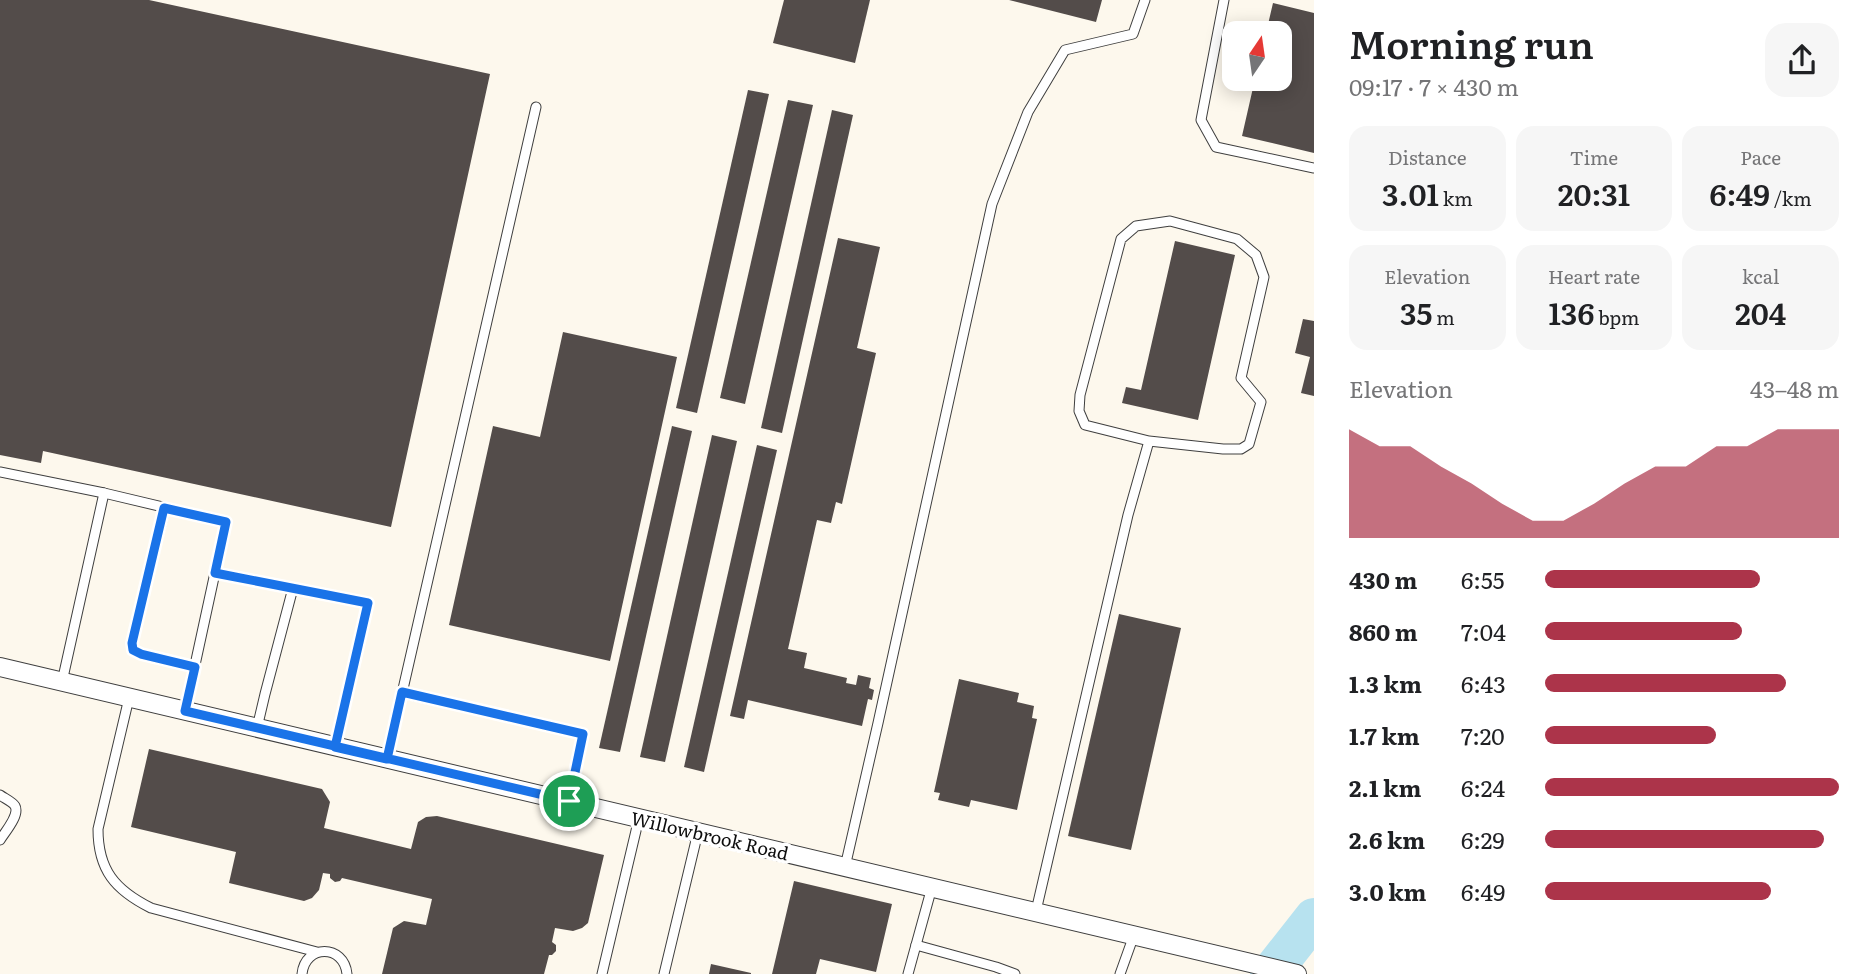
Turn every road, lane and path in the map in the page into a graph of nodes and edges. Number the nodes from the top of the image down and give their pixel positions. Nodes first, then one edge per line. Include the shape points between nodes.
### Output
1 (1145, 0) edge
2 (1224, 0) edge
3 (536, 107) dead end
4 (1314, 168) edge
5 (1149, 441) junction
6 (0, 472) edge
7 (104, 494) junction
8 (164, 508) junction
9 (215, 573) junction
10 (293, 588) junction
11 (0, 667) edge
12 (195, 667) junction
13 (62, 682) junction
14 (402, 692) junction
15 (129, 698) junction
16 (185, 711) junction
17 (257, 728) junction
18 (335, 747) junction
19 (387, 759) junction
20 (0, 795) edge
21 (569, 801) junction
22 (639, 818) junction
23 (698, 832) junction
24 (0, 839) edge
25 (845, 867) junction
26 (932, 887) junction
27 (1036, 911) junction
28 (1135, 934) junction
29 (916, 945) junction
30 (317, 952) junction
31 (302, 974) edge
32 (346, 974) edge
33 (602, 974) edge
34 (664, 974) edge
35 (908, 974) edge
36 (1015, 974) edge
37 (1120, 974) edge
38 (1297, 974) edge

1 - 25 lane via 1133,34 1065,50 1028,112 992,204
2 - 4 lane via 1202,120 1206,129 1216,147
3 - 14 lane
5 - 5 lane via 1085,425 1079,411 1080,395 1121,239 1136,226 1170,221 1237,239 1256,254 1264,277 1241,378 1261,402 1249,444 1241,449
5 - 27 lane
6 - 7 lane
7 - 8 lane
7 - 13 lane
8 - 9 lane via 226,522
8 - 12 lane via 133,650
9 - 10 lane
9 - 12 lane
10 - 17 lane
10 - 18 lane via 368,603
11 - 13 street, Willowbrook Road
12 - 16 lane
13 - 15 street, Willowbrook Road
14 - 19 lane
14 - 21 lane via 583,734
15 - 16 street, Willowbrook Road
15 - 30 lane via 98,829 100,855 112,880 132,899 151,908
16 - 17 street, Willowbrook Road
17 - 18 street, Willowbrook Road
18 - 19 street, Willowbrook Road
19 - 21 street, Willowbrook Road
20 - 24 lane via 16,808
21 - 22 street, Willowbrook Road
22 - 23 street, Willowbrook Road
22 - 33 lane
23 - 25 street, Willowbrook Road
23 - 34 lane
25 - 26 street, Willowbrook Road
26 - 27 street, Willowbrook Road
26 - 29 lane
27 - 28 street, Willowbrook Road
28 - 37 lane
28 - 38 street, Willowbrook Road
29 - 35 lane
29 - 36 lane
30 - 31 lane via 306,961
30 - 32 lane via 338,956

